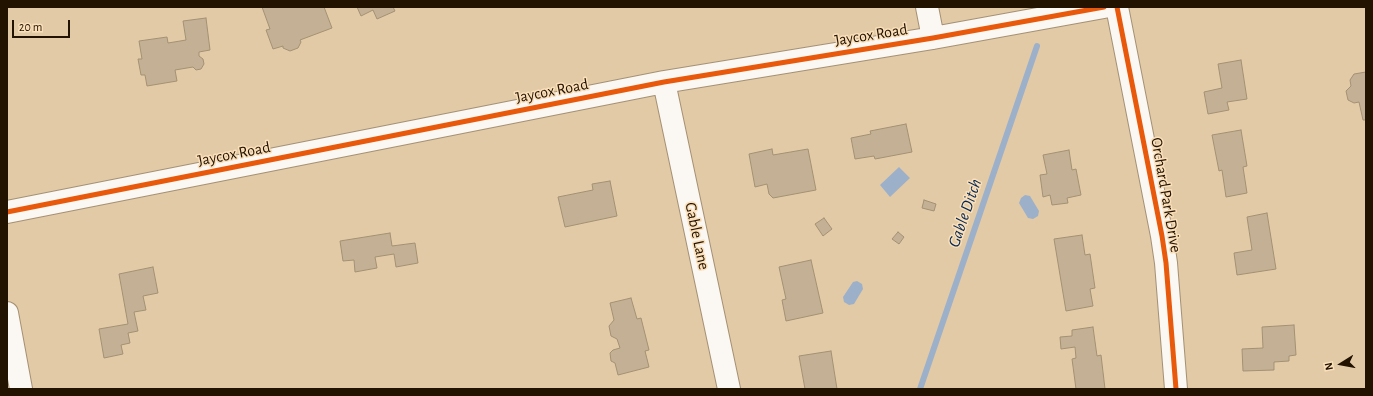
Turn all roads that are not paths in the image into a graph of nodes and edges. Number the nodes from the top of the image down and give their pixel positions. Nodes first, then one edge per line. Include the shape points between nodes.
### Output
1 (927, 7) edge
2 (1104, 7) edge
3 (1117, 7) edge
4 (933, 38) junction
5 (664, 82) junction
6 (7, 212) edge
7 (7, 313) edge
8 (22, 389) edge
9 (729, 389) edge
10 (1176, 389) edge

1 - 4 street
2 - 4 street, Jaycox Road
3 - 10 street, Orchard Park Drive via 1162,236
4 - 5 street, Jaycox Road
5 - 6 street, Jaycox Road
5 - 9 street, Gable Lane
7 - 8 street

